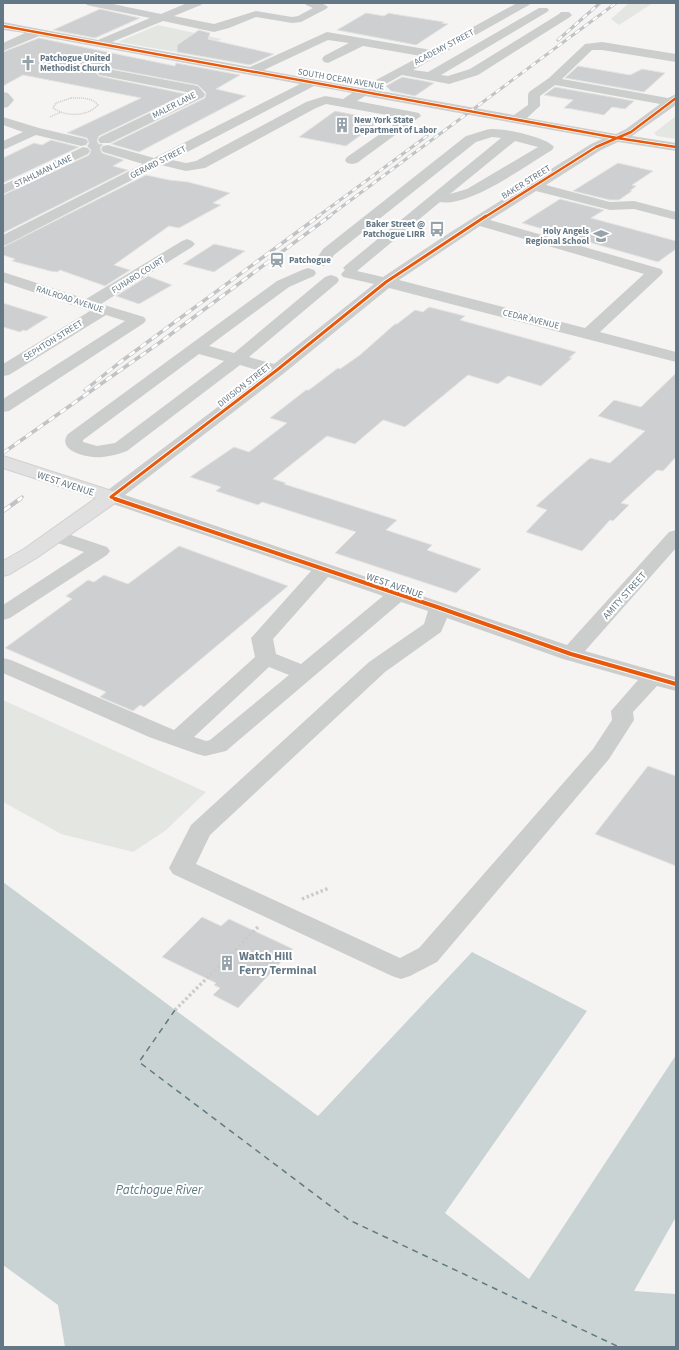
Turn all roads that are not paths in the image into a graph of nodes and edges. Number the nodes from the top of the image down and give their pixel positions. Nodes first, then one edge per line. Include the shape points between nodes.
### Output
1 (91, 3) edge
2 (151, 3) edge
3 (197, 3) edge
4 (310, 3) edge
5 (502, 3) edge
6 (108, 4) edge
7 (522, 4) edge
8 (542, 10) junction
9 (130, 11) junction
10 (161, 18) junction
11 (3, 26) edge
12 (38, 32) junction
13 (434, 40) dead end
14 (361, 42) junction
15 (98, 44) junction
16 (451, 45) junction
17 (3, 47) edge
18 (472, 51) junction
19 (432, 54) junction
20 (498, 56) junction
21 (676, 58) edge
22 (328, 59) dead end
23 (252, 71) junction
24 (399, 71) junction
25 (103, 72) dead end
26 (429, 77) junction
27 (553, 80) junction
28 (313, 82) junction
29 (363, 91) junction
30 (3, 96) edge
31 (674, 100) edge
32 (344, 103) junction
33 (3, 104) edge
34 (516, 120) junction
35 (3, 121) edge
36 (35, 131) junction
37 (512, 136) junction
38 (617, 138) junction
39 (106, 144) junction
40 (3, 146) edge
41 (82, 146) junction
42 (676, 147) edge
43 (352, 160) dead end
44 (158, 162) junction
45 (534, 186) junction
46 (3, 190) edge
47 (405, 190) junction
48 (437, 198) junction
49 (676, 216) edge
50 (478, 221) junction
51 (3, 241) edge
52 (187, 244) dead end
53 (323, 261) junction
54 (350, 271) junction
55 (308, 273) junction
56 (3, 277) edge
57 (331, 280) junction
58 (386, 282) junction
59 (95, 308) junction
60 (588, 334) junction
61 (197, 348) junction
62 (676, 357) edge
63 (238, 358) junction
64 (5, 370) edge
65 (277, 370) junction
66 (46, 381) junction
67 (3, 407) edge
68 (3, 462) edge
69 (111, 497) junction
70 (56, 536) junction
71 (676, 536) edge
72 (324, 569) junction
73 (3, 570) edge
74 (397, 594) junction
75 (440, 608) junction
76 (3, 614) edge
77 (571, 654) junction
78 (266, 658) junction
79 (3, 665) edge
80 (304, 673) junction
81 (666, 681) edge
82 (178, 739) junction

1 - 6 street
2 - 9 street
3 - 10 street
4 - 10 street via 322,7 301,19 256,14 224,27 214,28
5 - 7 street
6 - 9 street
7 - 8 street
7 - 16 street, ACADEMY STREET
8 - 18 street
8 - 20 street via 566,15
9 - 10 street
10 - 15 street
11 - 12 street, SOUTH OCEAN AVENUE
12 - 15 street, SOUTH OCEAN AVENUE
12 - 17 street
13 - 16 street
14 - 19 street
14 - 22 street
14 - 23 street via 327,36
15 - 23 street, SOUTH OCEAN AVENUE
16 - 18 street
16 - 19 street, ACADEMY STREET
18 - 20 street
18 - 26 street
19 - 24 street, ACADEMY STREET
20 - 26 street via 478,70 448,80
21 - 27 street via 602,46 589,47
23 - 28 street, SOUTH OCEAN AVENUE
24 - 26 street
24 - 29 street, ACADEMY STREET
25 - 39 street, MALER LANE via 194,89 199,94
27 - 31 street
27 - 34 street via 534,95 534,106
28 - 29 street, SOUTH OCEAN AVENUE
28 - 44 street, GERARD STREET
29 - 32 street, ACADEMY STREET
29 - 34 street, SOUTH OCEAN AVENUE
30 - 33 street via 8,100
31 - 38 street, BAKER STREET via 631,132
32 - 43 street via 414,116
32 - 44 street via 325,100 311,105 200,165 186,167
34 - 38 street, SOUTH OCEAN AVENUE
35 - 36 street
36 - 40 street
36 - 41 street
37 - 47 street via 491,134 471,139
37 - 48 street
37 - 48 street via 541,143 547,147 472,192 449,199
38 - 42 street, SOUTH OCEAN AVENUE
38 - 45 street, BAKER STREET via 596,147
39 - 41 street via 96,152
39 - 44 street
41 - 46 street, STAHLMAN LANE
44 - 51 street, GERARD STREET
45 - 49 street via 610,206 634,205
45 - 50 street, BAKER STREET
47 - 48 street
47 - 53 street via 328,252
48 - 54 street
50 - 58 street, BAKER STREET
50 - 60 street via 655,272
52 - 59 street, FUNARO COURT
53 - 54 street, CEDAR AVENUE via 338,261 349,265
53 - 55 street via 311,264 306,270
54 - 57 street via 338,279
54 - 58 street, CEDAR AVENUE
55 - 57 street via 316,278
55 - 61 street via 284,284
56 - 59 street, RAILROAD AVENUE
57 - 63 street
58 - 60 street, CEDAR AVENUE
58 - 65 street, DIVISION STREET
59 - 64 street, SEPHTON STREET
59 - 66 street, RAILROAD AVENUE via 138,320
60 - 62 street, CEDAR AVENUE
61 - 63 street
61 - 63 street via 74,438 74,445 98,453 121,447
63 - 65 street
64 - 66 street
65 - 69 street, DIVISION STREET
66 - 67 street
68 - 69 main road, WEST AVENUE
69 - 70 main road, DIVISION STREET
69 - 72 street, WEST AVENUE
70 - 73 main road, DIVISION STREET
70 - 76 street via 100,551
71 - 77 street, AMITY STREET
72 - 74 street, WEST AVENUE
72 - 78 street via 262,638
74 - 75 street, WEST AVENUE
74 - 80 street
75 - 77 street, WEST AVENUE
75 - 81 street via 433,627 377,667 200,831 182,868 401,969 428,955 601,754 623,720 635,718
77 - 81 street, WEST AVENUE
78 - 80 street
78 - 82 street
79 - 82 street
80 - 82 street via 218,746 205,749

